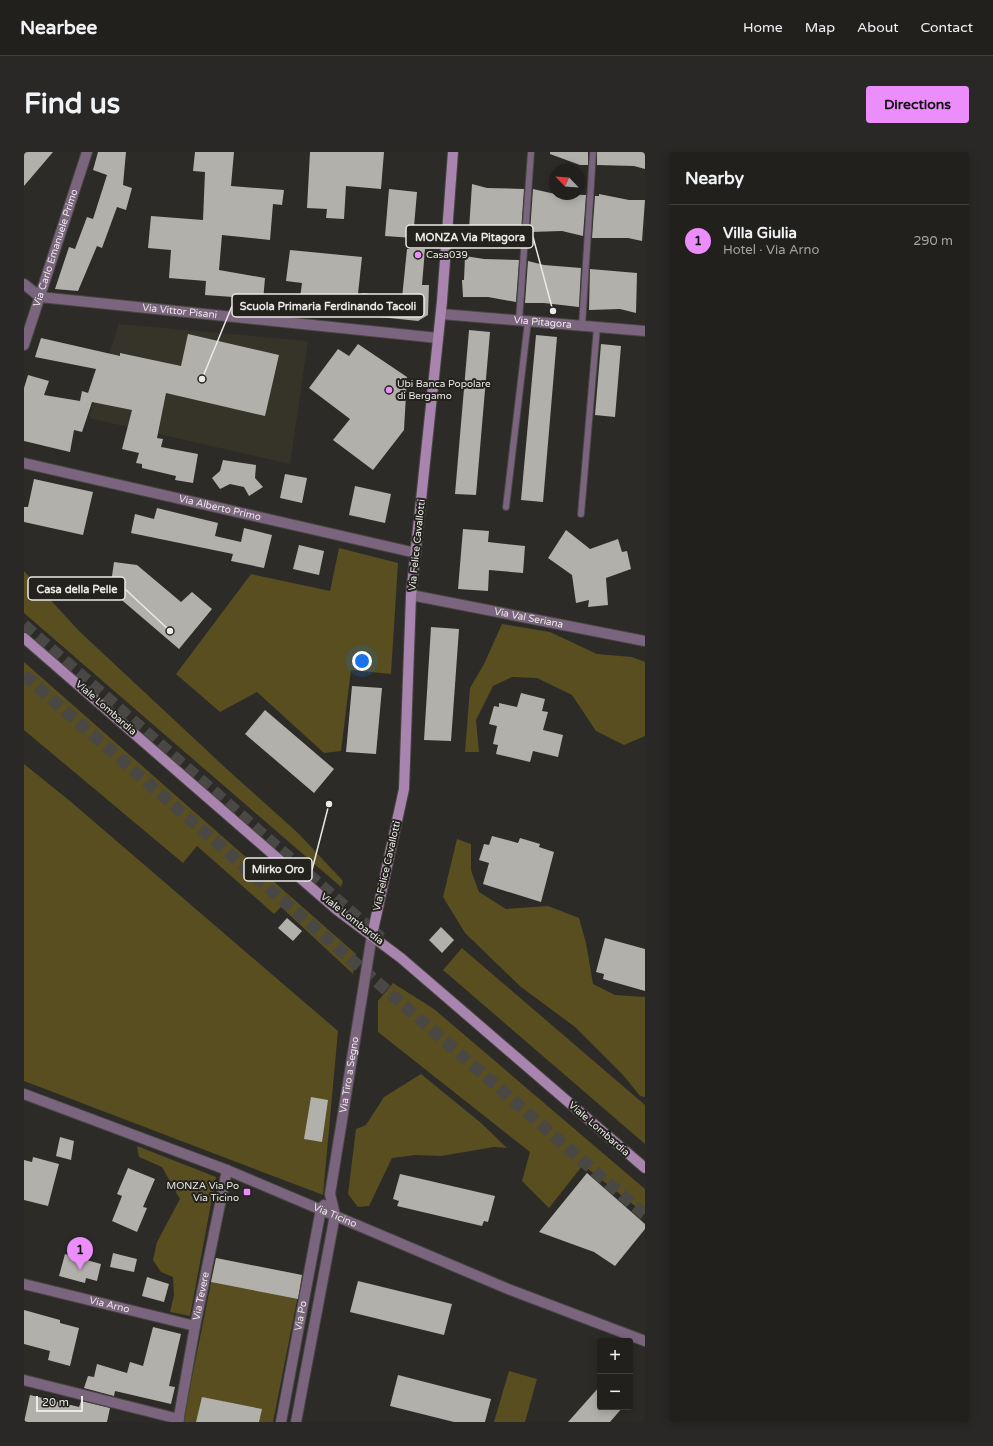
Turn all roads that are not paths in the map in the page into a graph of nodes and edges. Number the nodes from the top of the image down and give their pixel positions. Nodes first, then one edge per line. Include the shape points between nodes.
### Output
1 (87, 152) edge
2 (453, 152) edge
3 (531, 152) edge
4 (593, 152) edge
5 (24, 284) edge
6 (40, 297) junction
7 (441, 314) junction
8 (523, 321) junction
9 (582, 326) junction
10 (597, 327) junction
11 (645, 332) edge
12 (438, 338) junction
13 (24, 345) edge
14 (24, 462) edge
15 (506, 507) dead end
16 (581, 514) dead end
17 (416, 553) junction
18 (412, 596) junction
19 (24, 638) edge
20 (645, 641) edge
21 (372, 935) junction
22 (24, 1094) edge
23 (645, 1168) edge
24 (227, 1170) junction
25 (330, 1194) junction
26 (321, 1209) junction
27 (334, 1214) junction
28 (24, 1284) edge
29 (195, 1326) junction
30 (645, 1341) edge
31 (24, 1380) edge
32 (178, 1421) edge
33 (281, 1422) edge
34 (296, 1422) edge

1 - 6 street, Via Carlo Emanuele Primo
2 - 7 street, Via Felice Cavallotti
3 - 8 lane
4 - 9 lane
5 - 6 street
6 - 12 street, Via Vittor Pisani
6 - 13 street, Via Carlo Emanuele Primo
7 - 8 street, Via Pitagora
7 - 12 street, Via Felice Cavallotti
8 - 9 street, Via Pitagora
8 - 15 lane
9 - 10 street, Via Pitagora
10 - 11 street, Via Pitagora
10 - 16 lane
12 - 17 street, Via Felice Cavallotti
14 - 17 street, Via Alberto Primo
17 - 18 street, Via Felice Cavallotti
18 - 20 street, Via Val Seriana
18 - 21 street, Via Felice Cavallotti via 404,789
19 - 21 street, Viale Lombardia via 337,910
21 - 23 street, Viale Lombardia
21 - 25 street, Via Tiro a Segno
22 - 24 street, Via Ticino
24 - 26 street, Via Ticino
24 - 29 street, Via Tevere
25 - 26 street
25 - 27 street, Via Tiro a Segno
26 - 27 street, Via Ticino
26 - 33 street, Via Po
27 - 30 street, Via Ticino via 508,1289
27 - 34 street, Via Po
28 - 29 street, Via Arno
29 - 32 street, Via Tevere
31 - 32 street

